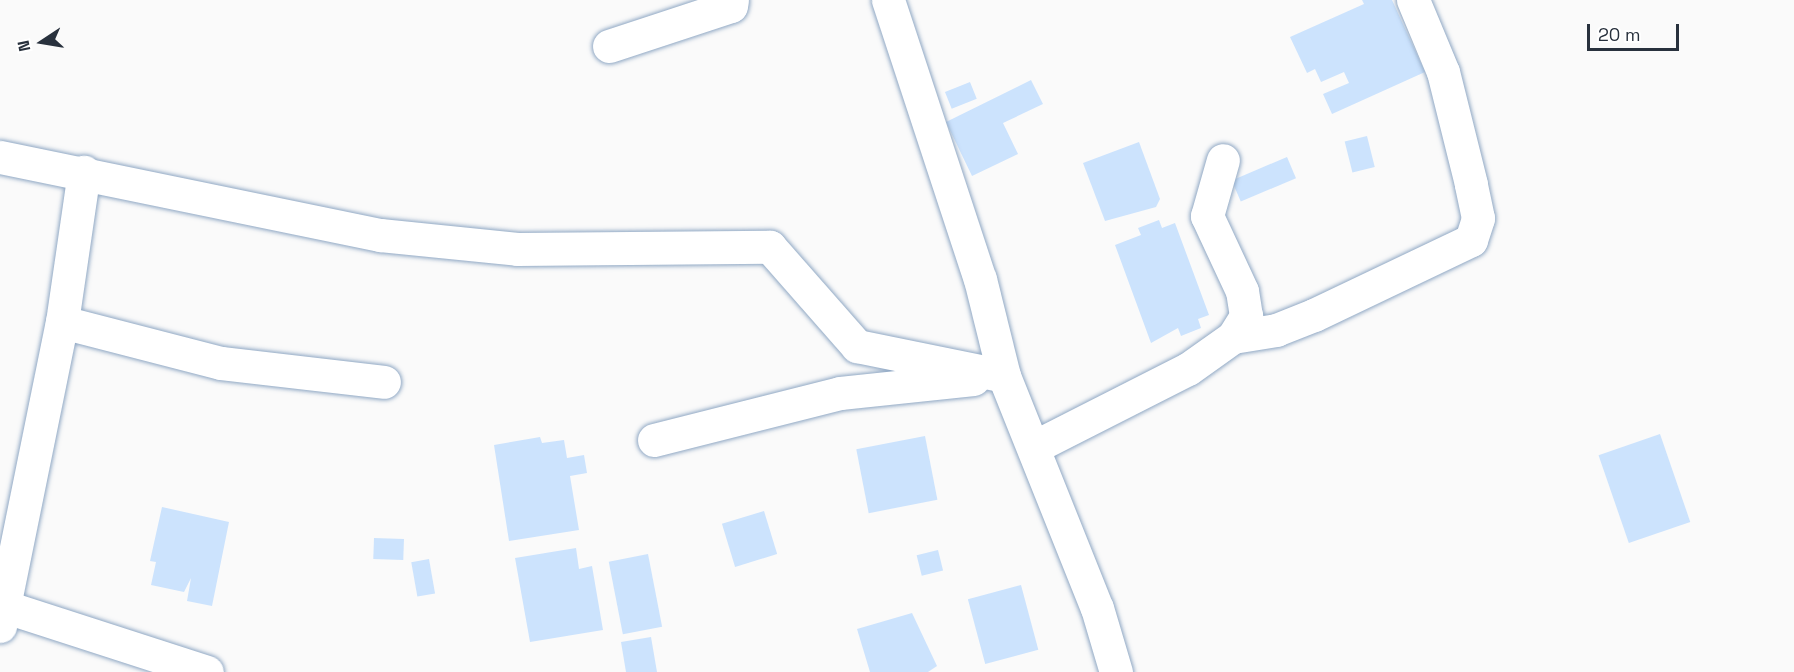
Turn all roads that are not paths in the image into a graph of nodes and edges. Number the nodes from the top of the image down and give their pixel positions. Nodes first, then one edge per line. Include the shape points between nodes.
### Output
1 (732, 0) edge
2 (888, 0) edge
3 (1413, 0) edge
4 (609, 46) dead end
5 (0, 157) edge
6 (1223, 160) dead end
7 (84, 172) junction
8 (62, 322) junction
9 (1233, 337) junction
10 (1004, 376) junction
11 (384, 382) dead end
12 (654, 440) dead end
13 (1036, 446) junction
14 (3, 617) edge
15 (207, 672) edge
16 (1116, 672) edge

1 - 4 street via 731,6
2 - 10 street via 980,279
3 - 9 street via 1443,72 1471,184 1478,218 1471,240 1304,319
5 - 7 street
6 - 9 street via 1208,216 1242,291 1246,316
7 - 8 street
7 - 10 street via 380,235 517,249 770,247 857,346
8 - 11 street via 231,365
8 - 14 street
9 - 13 street via 1188,369
10 - 12 street via 840,393
10 - 13 street
13 - 16 street
14 - 15 street

